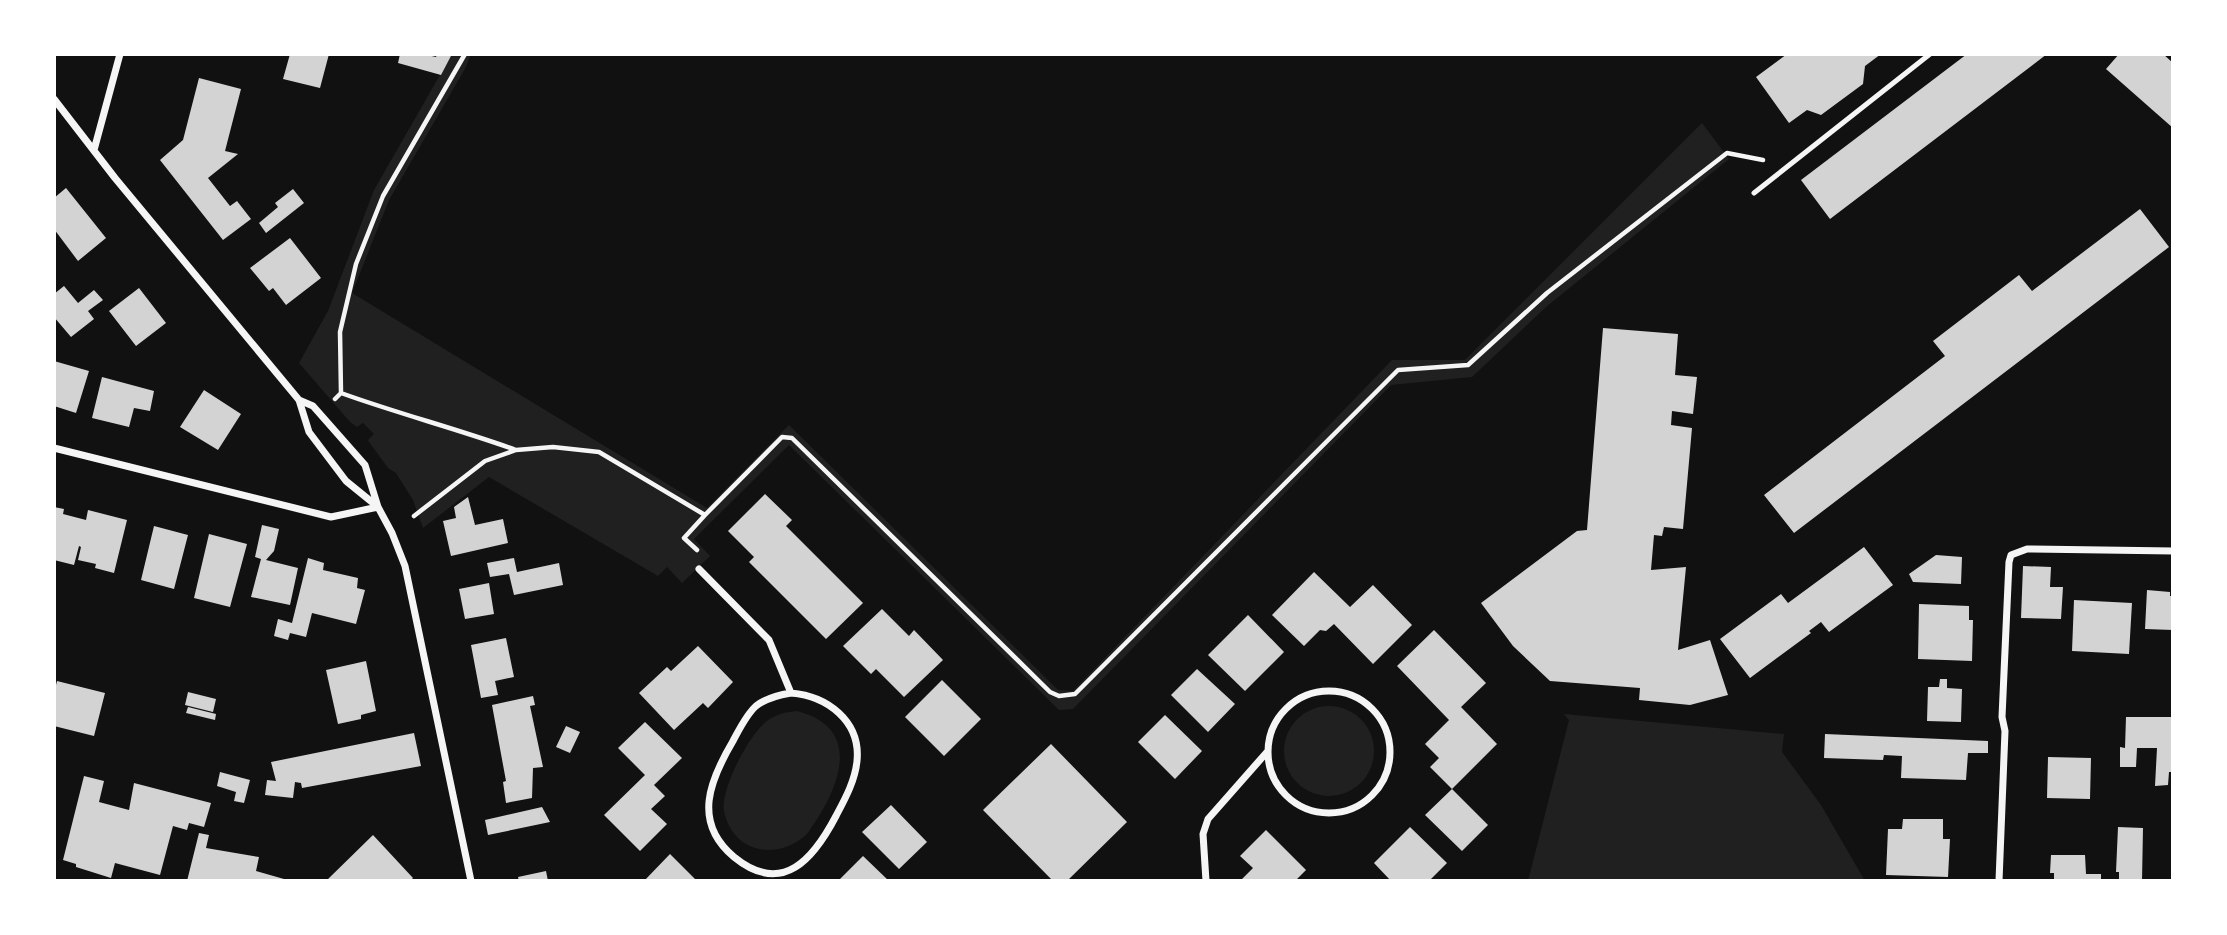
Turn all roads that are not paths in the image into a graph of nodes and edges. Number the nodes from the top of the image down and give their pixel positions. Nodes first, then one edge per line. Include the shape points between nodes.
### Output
1 (120, 54) edge
2 (1930, 54) edge
3 (54, 99) edge
4 (94, 150) junction
5 (1754, 193) dead end
6 (299, 400) junction
7 (54, 448) edge
8 (378, 508) junction
9 (2173, 551) edge
10 (699, 569) dead end
11 (791, 693) junction
12 (1267, 752) junction
13 (778, 877) edge
14 (471, 881) edge
15 (1206, 881) edge
16 (1999, 881) edge

1 - 4 street
2 - 5 lane
3 - 4 street
4 - 6 street
6 - 8 street via 309,432 346,481
6 - 8 street via 313,406 365,465
7 - 8 street via 331,517
8 - 14 street via 405,566
9 - 16 street via 2027,549 2011,555
10 - 11 street via 769,640
11 - 13 street via 825,701 842,715 854,738 857,761 850,789 815,851 802,865
11 - 13 street via 773,696 747,716 713,778 708,809 716,837 734,856 755,870
12 - 12 street via 1279,789 1311,811 1331,813 1368,799 1389,766 1391,746 1386,726 1357,696 1337,690 1316,691 1296,699 1281,713 1270,731
12 - 15 street via 1208,820 1203,834

